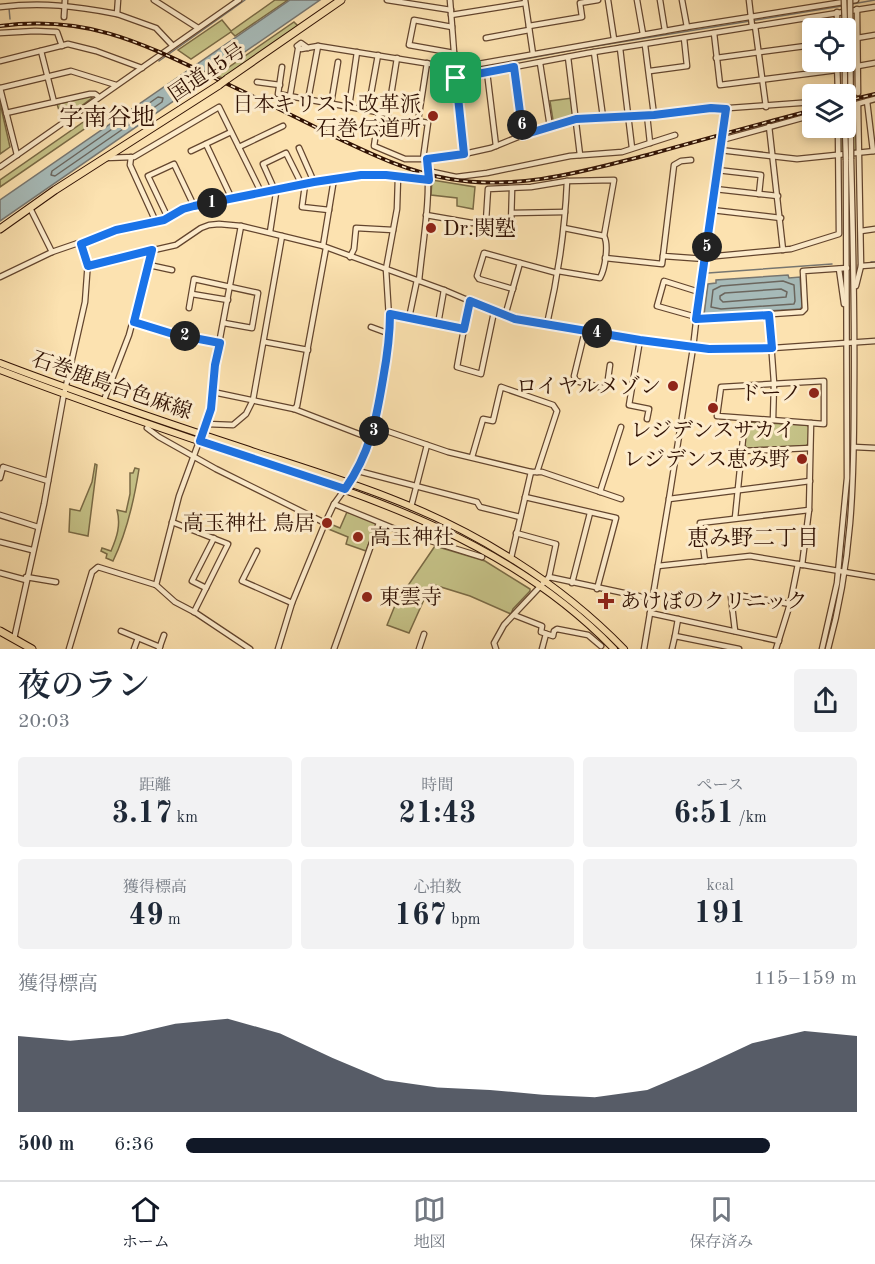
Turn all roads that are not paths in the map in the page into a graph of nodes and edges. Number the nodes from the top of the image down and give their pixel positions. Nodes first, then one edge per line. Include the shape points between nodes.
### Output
1 (91, 0) edge
2 (118, 0) edge
3 (154, 0) edge
4 (239, 0) edge
5 (341, 0) edge
6 (387, 0) edge
7 (450, 0) edge
8 (598, 0) edge
9 (608, 0) edge
10 (637, 0) edge
11 (660, 0) edge
12 (682, 0) edge
13 (748, 0) edge
14 (844, 0) edge
15 (850, 0) edge
16 (856, 0) edge
17 (525, 1) edge
18 (836, 1) edge
19 (24, 2) edge
20 (65, 2) edge
21 (230, 2) edge
22 (410, 2) edge
23 (0, 7) edge
24 (875, 7) edge
25 (91, 9) junction
26 (857, 9) junction
27 (451, 12) junction
28 (837, 12) junction
29 (117, 14) junction
30 (64, 17) dead end
31 (837, 18) edge
32 (845, 18) edge
33 (752, 22) junction
34 (452, 27) junction
35 (687, 27) junction
36 (198, 28) junction
37 (529, 28) junction
38 (665, 31) junction
39 (0, 33) edge
40 (714, 33) junction
41 (643, 34) junction
42 (875, 35) edge
43 (486, 38) dead end
44 (684, 38) junction
45 (857, 38) junction
46 (614, 39) junction
47 (172, 45) junction
48 (645, 45) junction
49 (62, 46) junction
50 (318, 46) junction
51 (802, 47) edge
52 (620, 48) junction
53 (41, 51) junction
54 (357, 52) junction
55 (454, 52) junction
56 (594, 52) junction
57 (759, 53) junction
58 (532, 54) junction
59 (378, 55) junction
60 (568, 57) junction
61 (397, 58) junction
62 (716, 58) junction
63 (0, 61) edge
64 (338, 62) dead end
65 (427, 63) junction
66 (540, 63) junction
67 (875, 63) edge
68 (455, 66) junction
69 (858, 66) junction
70 (282, 67) dead end
71 (514, 67) junction
72 (142, 68) junction
73 (650, 71) junction
74 (487, 72) junction
75 (822, 72) edge
76 (48, 77) junction
77 (456, 78) junction
78 (763, 80) junction
79 (257, 82) dead end
80 (117, 85) junction
81 (280, 85) junction
82 (0, 87) edge
83 (858, 93) dead end
84 (290, 96) junction
85 (99, 97) junction
86 (875, 99) edge
87 (308, 100) junction
88 (867, 101) junction
89 (54, 102) junction
90 (802, 103) edge
91 (331, 104) junction
92 (858, 104) joint
93 (349, 107) junction
94 (766, 107) junction
95 (726, 109) junction
96 (368, 110) junction
97 (379, 112) junction
98 (6, 113) junction
99 (647, 115) junction
100 (654, 115) junction
101 (629, 116) junction
102 (603, 117) junction
103 (802, 118) edge
104 (576, 119) junction
105 (283, 126) dead end
106 (769, 126) junction
107 (550, 127) junction
108 (231, 132) junction
109 (523, 135) junction
110 (675, 135) dead end
111 (838, 138) edge
112 (846, 138) edge
113 (722, 140) junction
114 (651, 143) junction
115 (206, 144) junction
116 (496, 146) junction
117 (239, 147) junction
118 (299, 148) dead end
119 (632, 148) junction
120 (720, 150) junction
121 (191, 151) dead end
122 (874, 152) edge
123 (859, 153) junction
124 (464, 154) junction
125 (17, 155) junction
126 (580, 155) junction
127 (838, 155) junction
128 (131, 157) junction
129 (773, 157) junction
130 (105, 158) junction
131 (425, 159) junction
132 (849, 159) junction
133 (691, 160) dead end
134 (0, 167) edge
135 (717, 170) junction
136 (428, 171) junction
137 (398, 177) junction
138 (334, 179) junction
139 (429, 180) junction
140 (567, 181) junction
141 (314, 182) junction
142 (303, 185) junction
143 (276, 189) junction
144 (512, 189) junction
145 (715, 189) junction
146 (261, 192) junction
147 (759, 194) junction
148 (778, 196) junction
149 (232, 199) junction
150 (194, 206) junction
151 (30, 208) junction
152 (329, 210) junction
153 (712, 210) junction
154 (566, 212) junction
155 (512, 213) junction
156 (426, 216) junction
157 (168, 218) junction
158 (781, 218) junction
159 (486, 221) junction
160 (156, 222) junction
161 (241, 226) junction
162 (564, 228) junction
163 (0, 229) edge
164 (393, 230) junction
165 (875, 230) edge
166 (861, 231) junction
167 (270, 232) junction
168 (282, 236) junction
169 (604, 236) junction
170 (81, 244) junction
171 (325, 247) junction
172 (152, 250) junction
173 (783, 250) junction
174 (52, 252) junction
175 (350, 256) junction
176 (663, 256) junction
177 (604, 258) junction
178 (705, 258) junction
179 (520, 263) junction
180 (149, 264) junction
181 (875, 265) edge
182 (88, 266) junction
183 (861, 266) junction
184 (838, 268) junction
185 (847, 268) junction
186 (386, 269) junction
187 (172, 270) dead end
188 (558, 272) junction
189 (0, 276) edge
190 (418, 281) junction
191 (230, 287) junction
192 (513, 289) junction
193 (444, 290) junction
194 (699, 292) junction
195 (192, 294) junction
196 (854, 294) junction
197 (228, 300) junction
198 (470, 301) junction
199 (189, 308) dead end
200 (494, 312) junction
201 (390, 314) junction
202 (769, 315) junction
203 (505, 316) junction
204 (846, 317) junction
205 (409, 318) junction
206 (696, 318) junction
207 (134, 322) junction
208 (224, 323) junction
209 (438, 324) junction
210 (547, 324) junction
211 (371, 327) dead end
212 (464, 329) junction
213 (585, 331) junction
214 (390, 334) junction
215 (640, 340) junction
216 (875, 340) edge
217 (265, 342) junction
218 (847, 342) junction
219 (854, 342) junction
220 (220, 343) junction
221 (693, 348) junction
222 (772, 348) junction
223 (308, 350) junction
224 (0, 363) edge
225 (610, 365) dead end
226 (0, 370) edge
227 (774, 383) junction
228 (65, 391) junction
229 (213, 392) junction
230 (104, 400) junction
231 (253, 400) junction
232 (294, 409) junction
233 (647, 419) dead end
234 (745, 419) junction
235 (773, 420) junction
236 (811, 423) junction
237 (207, 424) junction
238 (375, 427) junction
239 (621, 427) dead end
240 (147, 428) dead end
241 (203, 434) junction
242 (372, 439) junction
243 (200, 441) junction
244 (427, 445) junction
245 (854, 447) junction
246 (810, 448) junction
247 (875, 448) edge
248 (742, 451) junction
249 (194, 457) junction
250 (472, 457) junction
251 (358, 471) junction
252 (534, 472) junction
253 (0, 478) edge
254 (48, 481) junction
255 (810, 481) junction
256 (347, 486) junction
257 (417, 487) junction
258 (737, 490) junction
259 (600, 492) junction
260 (525, 497) junction
261 (621, 499) dead end
262 (669, 499) junction
263 (334, 504) junction
264 (411, 507) junction
265 (809, 510) junction
266 (590, 513) junction
267 (0, 515) edge
268 (520, 517) junction
269 (735, 518) junction
270 (172, 522) junction
271 (325, 523) junction
272 (379, 523) junction
273 (38, 527) junction
274 (516, 533) junction
275 (214, 537) junction
276 (0, 542) edge
277 (32, 550) junction
278 (257, 551) dead end
279 (482, 557) dead end
280 (511, 558) junction
281 (705, 561) junction
282 (800, 565) junction
283 (658, 566) junction
284 (838, 571) junction
285 (846, 572) junction
286 (0, 573) edge
287 (875, 577) edge
288 (26, 578) junction
289 (547, 579) junction
290 (56, 582) dead end
291 (572, 583) junction
292 (156, 585) junction
293 (539, 586) junction
294 (206, 588) junction
295 (597, 589) junction
296 (652, 599) junction
297 (292, 603) junction
298 (790, 604) junction
299 (194, 612) junction
300 (650, 613) junction
301 (514, 615) junction
302 (678, 619) junction
303 (121, 631) dead end
304 (735, 631) junction
305 (0, 632) edge
306 (424, 634) dead end
307 (546, 634) junction
308 (164, 635) dead end
309 (675, 636) junction
310 (138, 638) junction
311 (14, 639) junction
312 (604, 639) junction
313 (779, 641) junction
314 (159, 648) edge
315 (601, 648) edge
316 (32, 649) edge
317 (69, 649) edge
318 (134, 649) edge
319 (250, 649) edge
320 (278, 649) edge
321 (334, 649) edge
322 (419, 649) edge
323 (496, 649) edge
324 (542, 649) edge
325 (614, 649) edge
326 (624, 649) edge
327 (644, 649) edge
328 (672, 649) edge
329 (739, 649) edge
330 (776, 649) edge
331 (822, 649) edge
332 (828, 649) edge

1 - 25 street
2 - 29 street
3 - 36 street
4 - 21 street
5 - 130 highway, 国道45号, bridge
6 - 22 street
7 - 27 street
8 - 37 street via 580,3 582,17
9 - 46 street
10 - 41 street
11 - 38 street
12 - 35 street
13 - 33 street
14 - 32 street, bridge
15 - 132 street, bridge
16 - 18 street
17 - 27 street
17 - 37 street
18 - 33 street
19 - 20 street
19 - 23 street
20 - 25 street
20 - 30 street
21 - 36 street
22 - 27 street
24 - 26 street
25 - 29 street
26 - 28 street
26 - 45 street
27 - 34 street
28 - 31 street
28 - 33 street
29 - 47 street via 156,28
33 - 35 street
33 - 40 street
33 - 57 street
34 - 55 street
34 - 55 street via 414,20 409,45
35 - 38 street
36 - 47 street
37 - 43 street
37 - 58 street
38 - 41 street
39 - 49 street via 57,32
40 - 44 street
40 - 62 street
41 - 46 street
42 - 45 street
44 - 48 street
44 - 73 street via 687,66
45 - 69 street
46 - 58 street
47 - 72 street
48 - 52 street
48 - 73 street
49 - 53 street
49 - 72 street via 96,51
50 - 54 street
50 - 84 street via 298,49
50 - 87 street
51 - 57 street
52 - 56 street
52 - 101 street
53 - 63 street
53 - 76 street
54 - 59 street
54 - 93 street
55 - 68 street
56 - 60 street
56 - 102 street
57 - 62 street
57 - 78 street
58 - 68 street
59 - 61 street
59 - 96 street
60 - 66 street
60 - 104 street
61 - 65 street
61 - 97 street via 388,114
62 - 78 street via 720,85
64 - 91 street
65 - 68 street
65 - 131 street via 418,121 428,123
66 - 71 street
66 - 107 street
67 - 69 street
68 - 77 street
69 - 83 street
70 - 81 street
71 - 74 street
71 - 109 street
72 - 80 street
73 - 100 street
74 - 77 street
74 - 116 street
75 - 78 street
76 - 80 street via 71,71
76 - 82 street
76 - 89 street
77 - 124 street
78 - 94 street
79 - 81 street
80 - 85 street
81 - 84 street via 278,94
82 - 98 street
84 - 87 street
85 - 89 street via 90,94
85 - 125 street
86 - 88 street
87 - 91 street
88 - 92 street
88 - 122 street
89 - 98 street
90 - 94 street
91 - 93 street
92 - 123 street
93 - 96 street
94 - 95 street
95 - 100 street
95 - 113 street
96 - 97 street
97 - 131 street via 374,146 405,159
98 - 125 street
99 - 100 street
99 - 101 street
99 - 114 street
101 - 102 street
101 - 119 street
102 - 104 street
103 - 106 street
104 - 107 street
104 - 126 street
105 - 117 street
106 - 113 street
106 - 129 street
107 - 109 street
108 - 115 street
108 - 117 street
108 - 128 street via 219,107
109 - 116 street
110 - 114 street
111 - 127 street
112 - 132 street, bridge
113 - 120 street
114 - 119 street
115 - 121 street
115 - 149 street
116 - 124 street
117 - 146 street
118 - 141 street
119 - 126 street
120 - 129 street
120 - 135 street
122 - 123 street
123 - 127 street
123 - 166 street
124 - 131 street
125 - 134 street
126 - 136 street via 466,176
127 - 129 street
127 - 173 street via 839,234
128 - 130 street
128 - 160 street via 130,165
129 - 148 street
130 - 151 highway, 国道45号
131 - 136 street
132 - 185 street
132 - 196 street
133 - 176 street via 674,165
135 - 145 street
135 - 147 street via 761,175
136 - 139 street
137 - 138 street
137 - 139 street
137 - 164 street
138 - 141 street
138 - 152 street
139 - 156 street
140 - 144 street
140 - 154 street
140 - 169 street via 614,180
141 - 142 street
142 - 143 street
142 - 143 street via 286,153 263,164
142 - 152 street via 302,207
143 - 146 street
143 - 167 street
144 - 155 street
144 - 159 street via 488,189
145 - 147 street
145 - 153 street
146 - 149 street
147 - 148 street
148 - 158 street
149 - 150 street
150 - 157 street
150 - 157 street via 174,164 148,176
151 - 163 highway, 国道45号
151 - 174 street
152 - 171 street
153 - 158 street
153 - 178 street
154 - 155 street
154 - 162 street
155 - 159 street via 510,226
156 - 159 street via 472,224
156 - 190 street
157 - 160 street
158 - 173 street
160 - 170 street via 116,230
161 - 167 street
161 - 172 street via 209,225 180,243
161 - 191 street
162 - 169 street
162 - 188 street
164 - 175 street via 356,228
164 - 186 street
165 - 166 street
166 - 183 street
167 - 168 street
168 - 171 street
168 - 217 street
169 - 177 street
170 - 174 street
170 - 182 street
171 - 175 street
171 - 223 street
172 - 180 street
172 - 182 street
173 - 178 street
174 - 189 street
175 - 186 street
176 - 177 street via 663,264
176 - 178 street
177 - 188 street via 600,278
178 - 194 street
179 - 188 street
179 - 192 street
179 - 192 street via 484,253 477,276
180 - 187 street
180 - 207 street
181 - 183 street
182 - 228 street via 83,312
183 - 196 street
184 - 185 street
184 - 202 street via 803,271 804,311
184 - 204 street
185 - 204 street
186 - 190 street
186 - 201 street
188 - 210 street
190 - 193 street
190 - 205 street
191 - 195 street via 194,279
191 - 197 street
191 - 208 street via 258,293 252,328
192 - 203 street
193 - 198 street
193 - 209 street
194 - 206 street
194 - 206 street via 663,281 657,306
195 - 197 street
195 - 199 street
196 - 219 street
197 - 208 street
198 - 200 street
198 - 212 street
200 - 203 street
200 - 212 street via 481,374 457,367
201 - 205 street
201 - 214 street
202 - 206 street
202 - 222 street
203 - 210 street
204 - 218 street
205 - 209 street
206 - 221 street
207 - 220 street
207 - 230 street
208 - 220 street
209 - 212 street
210 - 213 street
211 - 214 street
213 - 215 street
213 - 225 street via 576,381 603,388 607,386
214 - 238 street
215 - 221 street
215 - 233 street via 629,405 649,409
216 - 219 street
217 - 223 street
217 - 231 street
218 - 219 street
218 - 222 street
218 - 284 street via 847,478
219 - 245 street
220 - 229 street
221 - 222 street
221 - 262 street
222 - 227 street
223 - 232 street
224 - 228 main road, 石巻鹿島台色麻線
226 - 228 main road, 石巻鹿島台色麻線
227 - 234 street via 722,387 717,416
227 - 235 street
227 - 236 street via 824,381 824,424
228 - 230 main road, 石巻鹿島台色麻線
228 - 243 main road, 石巻鹿島台色麻線
228 - 254 street
229 - 231 street
229 - 237 street
230 - 241 main road, 石巻鹿島台色麻線
231 - 232 street
231 - 237 street via 246,414 233,425
232 - 242 street
234 - 235 street
234 - 248 street
235 - 236 street
236 - 246 street
237 - 241 street
238 - 242 street
238 - 244 street
239 - 259 street
240 - 249 street
241 - 243 street
241 - 256 main road, 石巻鹿島台色麻線
242 - 251 street
243 - 249 street
243 - 256 main road, 石巻鹿島台色麻線
244 - 250 street
244 - 257 street
245 - 247 street
245 - 285 street
246 - 248 street
246 - 255 street
248 - 258 street
249 - 270 street
249 - 271 street
250 - 252 street
250 - 252 street via 483,419 493,421 501,387 553,405 556,411
251 - 256 street
251 - 257 street
252 - 259 street
252 - 260 street
253 - 254 street via 3,467
254 - 273 street
255 - 258 street
255 - 265 street
256 - 263 street
256 - 264 main road, 石巻鹿島台色麻線
256 - 293 main road, 石巻鹿島台色麻線 via 446,531
257 - 264 street
257 - 268 street
258 - 262 street
258 - 269 street
259 - 261 street
260 - 266 street
260 - 268 street
262 - 283 street
263 - 271 street
263 - 272 street
264 - 280 main road, 石巻鹿島台色麻線
265 - 269 street
265 - 282 street
266 - 291 street
266 - 295 street via 616,518
267 - 273 street
268 - 274 street
269 - 281 street via 700,523
270 - 275 street
270 - 292 street
271 - 297 street
272 - 279 street
272 - 321 street
273 - 277 street
274 - 280 street
274 - 289 street via 556,544
275 - 294 street via 192,581
275 - 294 street via 228,544
276 - 277 street
277 - 288 street
278 - 297 street via 242,581
280 - 289 main road, 石巻鹿島台色麻線
281 - 282 street via 750,556
281 - 283 street
282 - 284 street
282 - 298 street
283 - 296 street
284 - 285 street
284 - 331 street
285 - 287 street
285 - 332 street
286 - 288 street
288 - 290 street
288 - 311 street
289 - 291 street
289 - 293 street
289 - 326 main road, 石巻鹿島台色麻線
291 - 295 street
292 - 299 street
292 - 317 street via 94,569
293 - 301 street
293 - 312 main road, 石巻鹿島台色麻線
294 - 299 street
295 - 296 street
296 - 300 street
297 - 320 street
298 - 304 street via 731,597
298 - 313 street
299 - 319 street
300 - 302 street
300 - 327 street
301 - 307 street via 542,626 541,632
301 - 323 street via 500,629 494,643
302 - 304 street
302 - 309 street
303 - 310 street
304 - 313 street
305 - 311 highway
306 - 322 street
307 - 315 street via 553,636 557,629 588,635
307 - 324 street
308 - 314 street
309 - 328 street
309 - 329 street
310 - 314 street
310 - 318 street
311 - 316 highway
312 - 315 street
312 - 325 main road, 石巻鹿島台色麻線
313 - 330 street

